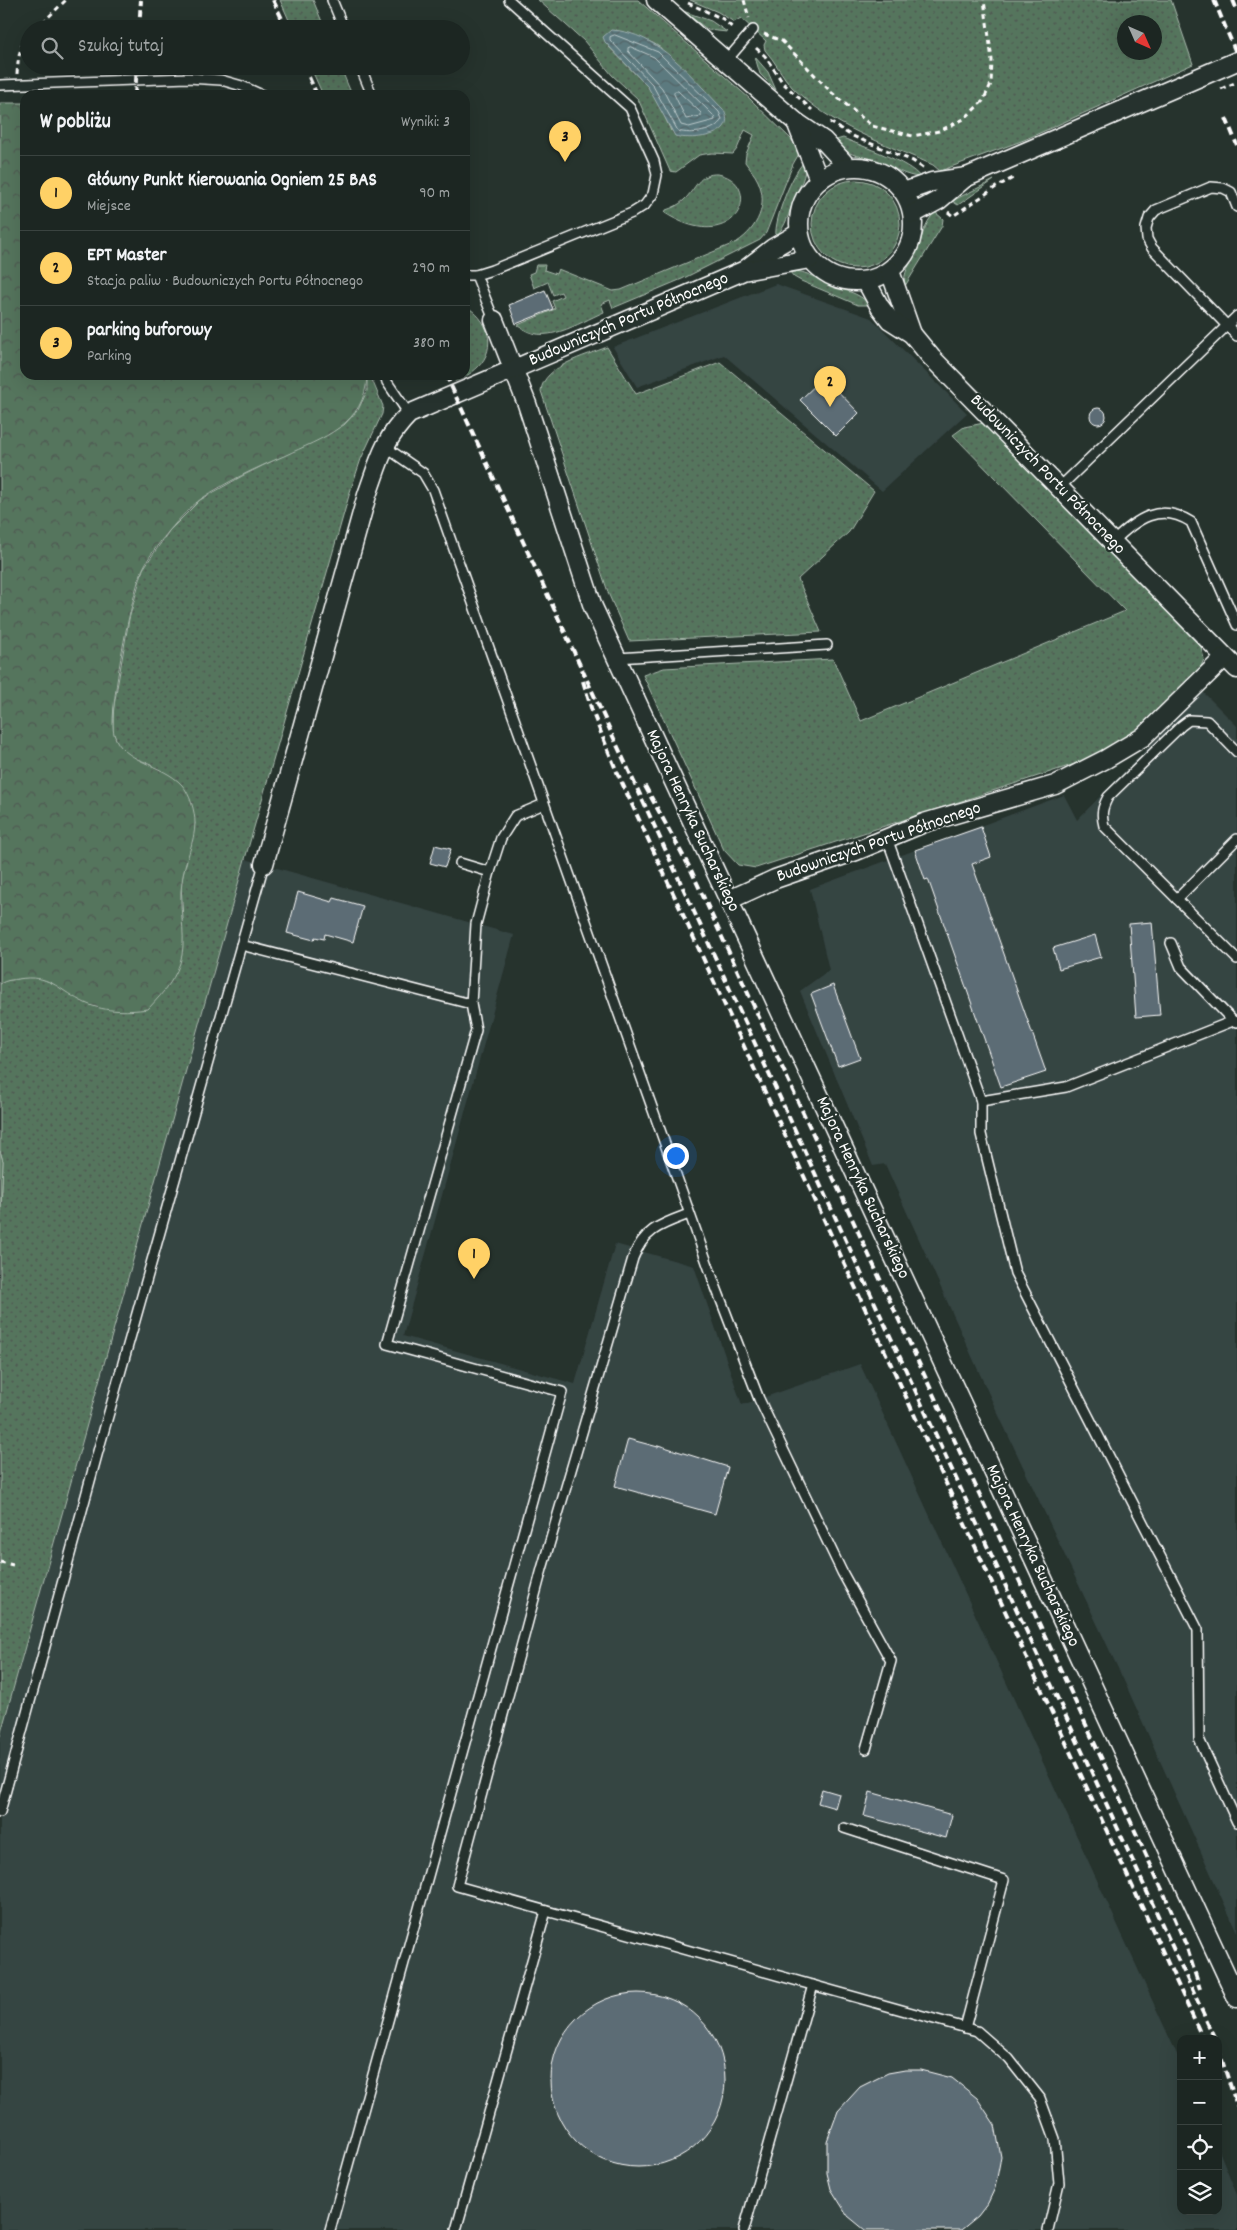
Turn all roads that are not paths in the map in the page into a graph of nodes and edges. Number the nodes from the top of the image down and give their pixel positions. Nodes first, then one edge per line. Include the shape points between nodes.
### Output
1 (332, 0) edge
2 (509, 0) edge
3 (656, 0) edge
4 (340, 20) edge
5 (753, 30) road end
6 (726, 62) junction
7 (1229, 65) edge
8 (364, 75) edge
9 (0, 85) edge
10 (251, 90) edge
11 (370, 90) edge
12 (796, 122) junction
13 (846, 166) junction
14 (967, 177) junction
15 (819, 180) junction
16 (904, 192) junction
17 (1237, 208) edge
18 (913, 214) junction
19 (799, 233) junction
20 (810, 259) junction
21 (744, 271) junction
22 (890, 271) junction
23 (470, 275) edge
24 (476, 275) junction
25 (866, 281) junction
26 (1237, 316) edge
27 (494, 320) joint
28 (1227, 326) junction
29 (912, 334) junction
30 (1237, 336) edge
31 (514, 368) junction
32 (386, 380) edge
33 (409, 414) junction
34 (384, 446) junction
35 (1059, 488) junction
36 (1113, 542) junction
37 (1237, 626) edge
38 (827, 645) dead end
39 (617, 658) junction
40 (1231, 663) edge
41 (1237, 752) edge
42 (544, 804) junction
43 (887, 838) junction
44 (1237, 840) edge
45 (460, 863) dead end
46 (264, 864) joint
47 (490, 872) junction
48 (1177, 899) junction
49 (729, 900) junction
50 (1171, 943) dead end
51 (241, 945) junction
52 (1237, 959) edge
53 (471, 1004) junction
54 (1235, 1022) edge
55 (981, 1101) junction
56 (689, 1214) junction
57 (866, 1749) dead end
58 (0, 1812) edge
59 (1237, 1822) edge
60 (844, 1828) dead end
61 (546, 1911) junction
62 (813, 1985) junction
63 (1237, 1998) edge
64 (965, 2028) junction
65 (330, 2230) edge
66 (456, 2230) edge
67 (744, 2230) edge
68 (1048, 2230) edge

1 - 4 lane
2 - 24 lane via 630,108 654,161 657,182 653,194 638,209
3 - 6 street
5 - 6 lane
6 - 12 street
7 - 14 street
8 - 11 lane
9 - 10 lane via 188,78 221,80
12 - 13 street via 824,141
12 - 15 street
13 - 15 street
13 - 16 street via 882,173
14 - 16 street via 932,182
14 - 18 street via 939,200
15 - 19 street via 803,203
16 - 18 street
17 - 28 lane via 1231,192 1211,186 1156,210 1146,228 1152,248
18 - 22 street via 914,231 910,246
19 - 20 street
19 - 21 street, Budowniczych Portu Północnego
20 - 21 street, Budowniczych Portu Północnego
20 - 25 street via 834,278
21 - 31 street, Budowniczych Portu Północnego
22 - 25 street
22 - 29 street, Budowniczych Portu Północnego
23 - 24 lane
24 - 27 lane
25 - 29 street, Budowniczych Portu Północnego via 890,320
26 - 28 lane
27 - 31 street, Budowniczych Portu Północnego
28 - 30 lane
28 - 35 lane
29 - 35 street, Budowniczych Portu Północnego
31 - 33 street, Budowniczych Portu Północnego
31 - 39 street, Majora Henryka Sucharskiego via 594,607
32 - 33 lane
33 - 34 street
34 - 42 lane via 423,474 434,490
34 - 46 street via 367,495
35 - 36 street, Budowniczych Portu Północnego
36 - 37 lane via 1132,523 1159,513 1179,514 1191,522
36 - 40 street, Budowniczych Portu Północnego
38 - 39 lane
39 - 49 street, Majora Henryka Sucharskiego
40 - 43 street, Budowniczych Portu Północnego via 1143,736 1055,785 924,823
41 - 48 lane via 1207,721 1189,720 1108,797 1103,806 1104,826
42 - 47 lane via 515,816 501,838
42 - 56 lane
43 - 49 street, Budowniczych Portu Północnego via 774,879
43 - 55 lane
44 - 48 lane
45 - 47 lane
46 - 51 lane
47 - 53 lane via 476,924
48 - 52 lane
49 - 63 street, Majora Henryka Sucharskiego
50 - 54 lane via 1181,967
51 - 53 lane
51 - 58 lane
53 - 65 lane via 476,1030 387,1344 562,1392
54 - 55 lane via 1066,1087
55 - 59 lane via 981,1134 1015,1273 1198,1630 1199,1739
56 - 57 lane via 759,1399 842,1572 891,1661
56 - 61 lane via 648,1233 633,1258 542,1569 457,1886
60 - 64 lane via 1004,1880
61 - 62 lane
61 - 66 lane
62 - 64 lane
62 - 67 lane
64 - 68 lane via 977,2031 1009,2059 1040,2098 1055,2139 1059,2184

